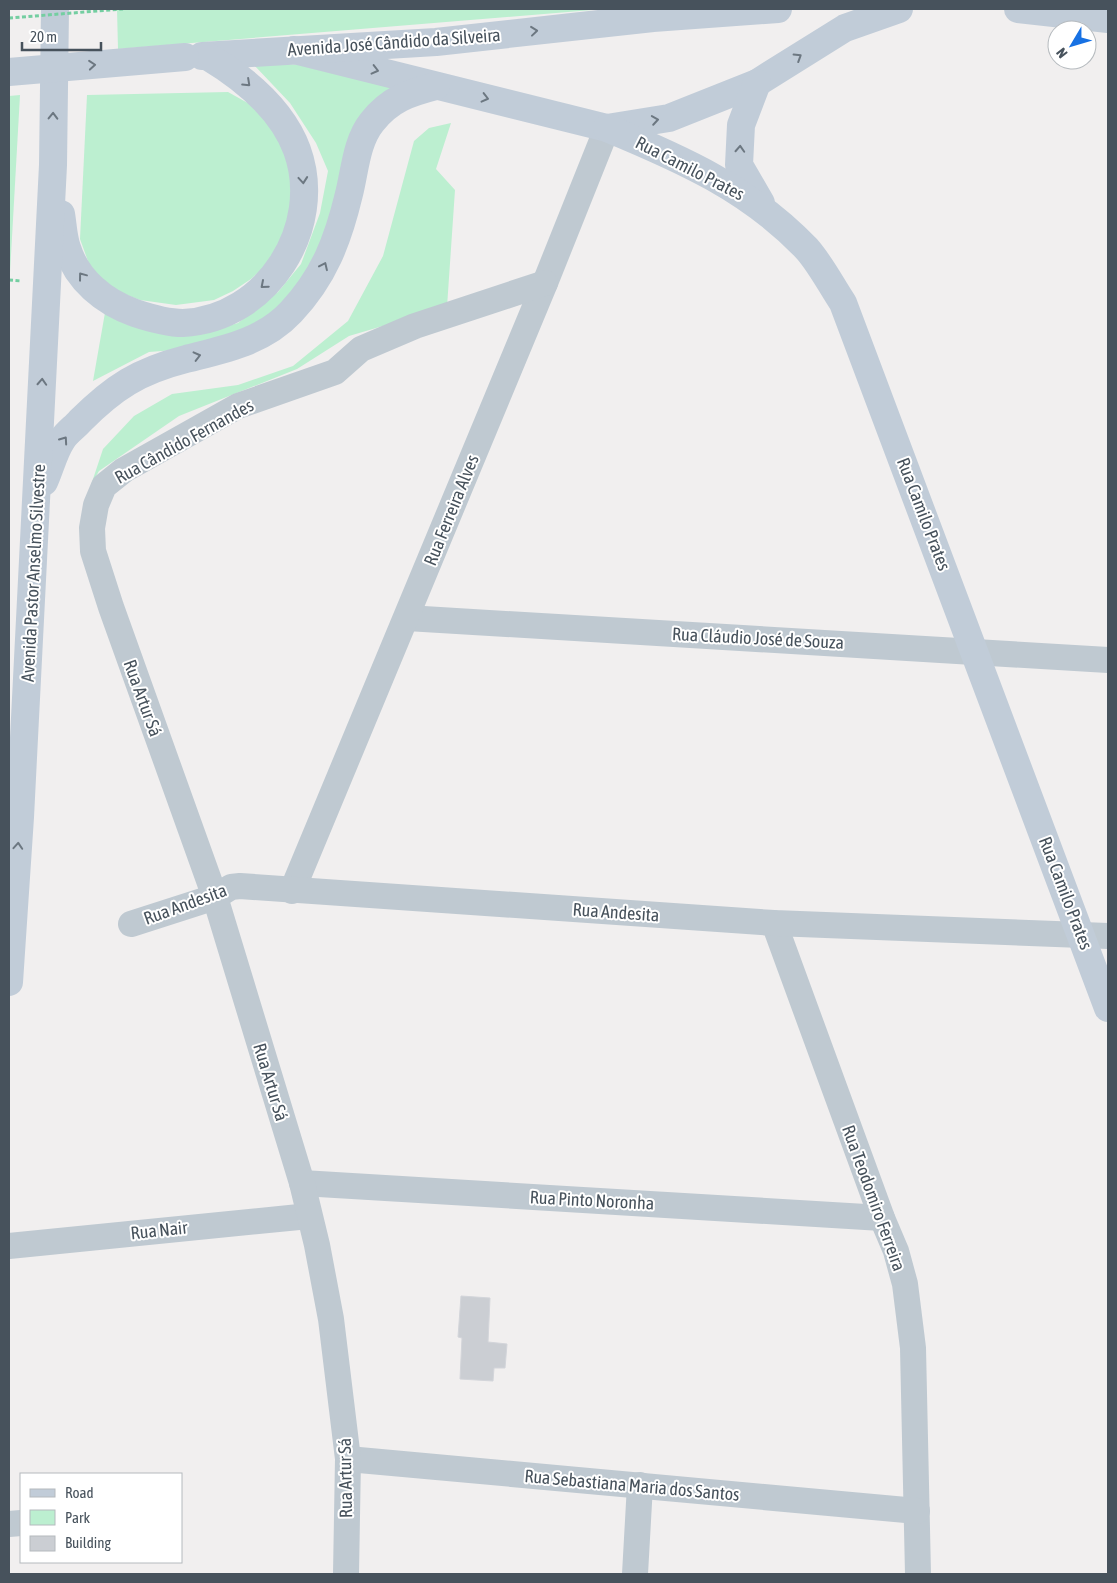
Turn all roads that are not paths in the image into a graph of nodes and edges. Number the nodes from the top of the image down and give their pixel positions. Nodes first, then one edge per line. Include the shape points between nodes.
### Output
1 (55, 9) edge
2 (778, 9) edge
3 (899, 9) edge
4 (1018, 9) edge
5 (1108, 19) edge
6 (294, 50) junction
7 (196, 57) junction
8 (9, 72) edge
9 (757, 83) junction
10 (438, 86) junction
11 (607, 128) junction
12 (53, 165) junction
13 (764, 209) junction
14 (545, 283) junction
15 (37, 500) junction
16 (111, 608) joint
17 (407, 618) junction
18 (974, 650) junction
19 (1108, 660) edge
20 (292, 891) junction
21 (215, 897) junction
22 (774, 923) junction
23 (131, 924) dead end
24 (1095, 935) edge
25 (9, 982) edge
26 (1108, 1008) edge
27 (302, 1183) junction
28 (310, 1216) junction
29 (882, 1218) junction
30 (9, 1246) edge
31 (348, 1459) junction
32 (640, 1485) junction
33 (917, 1511) junction
34 (346, 1574) edge
35 (635, 1574) edge
36 (918, 1574) edge

12 -> 1 main road
6 -> 2 main road, Avenida José Cândido da Silveira via 436,42 653,18
9 -> 3 main road via 845,28
4 - 5 main road
6 - 7 main road, Avenida José Cândido da Silveira
6 -> 10 main road
8 -> 7 main road, Avenida José Cândido da Silveira, bridge
7 -> 12 main road via 237,75 259,94 297,149 304,180 303,213 294,245 273,278 248,299 223,314 183,323 152,319 119,307 99,294 81,276 67,247
11 -> 9 main road via 669,118
13 -> 9 main road via 739,165 741,125
10 -> 11 main road
15 -> 10 main road via 62,440 122,383 158,366 236,347 282,321 310,292 324,268 349,195 361,143 371,123 404,95
11 - 13 main road, Rua Camilo Prates via 720,180
11 - 14 street, Rua Ferreira Alves
15 -> 12 main road, Avenida Pastor Anselmo Silvestre
13 - 18 main road, Rua Camilo Prates via 808,250 843,303
14 - 16 street, Rua Cândido Fernandes via 415,326 361,349 335,372 238,406 124,470 104,486 92,528 92,551
14 - 17 street, Rua Ferreira Alves
25 -> 15 main road, Avenida Pastor Anselmo Silvestre
16 - 21 street, Rua Artur Sá
17 - 18 street, Rua Cláudio José de Souza
17 - 20 street, Rua Ferreira Alves
18 - 19 street, Rua Cláudio José de Souza
18 - 24 main road, Rua Camilo Prates
20 - 21 street, Rua Andesita via 240,886
20 - 22 street, Rua Andesita
21 - 23 street, Rua Andesita
21 - 27 street, Rua Artur Sá
22 - 24 street, Rua Andesita
22 - 29 street, Rua Teodomiro Ferreira
24 - 26 main road, Rua Camilo Prates
27 - 28 street, Rua Artur Sá
27 - 29 street, Rua Pinto Noronha
28 - 30 street, Rua Nair
28 - 31 street, Rua Artur Sá via 331,1319
29 - 33 street, Rua Teodomiro Ferreira via 905,1284 912,1348
31 - 32 street, Rua Sebastiana Maria dos Santos
31 - 34 street, Rua Artur Sá
32 - 33 street, Rua Sebastiana Maria dos Santos
32 - 35 street
33 - 36 street, Rua Teodomiro Ferreira

